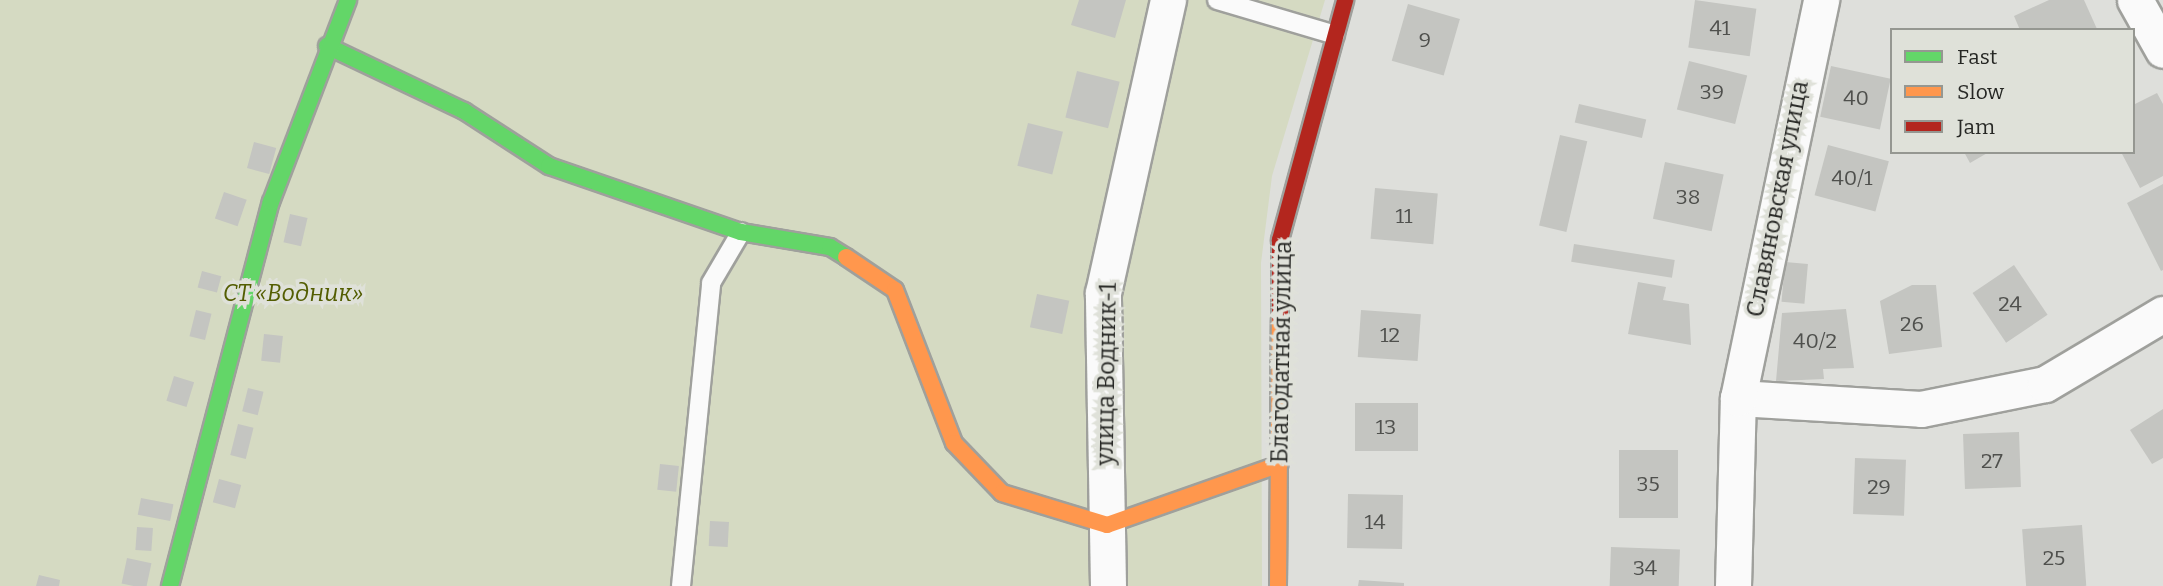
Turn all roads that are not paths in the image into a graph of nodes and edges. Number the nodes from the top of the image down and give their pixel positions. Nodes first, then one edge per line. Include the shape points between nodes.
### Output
1 (348, 0) edge
2 (1168, 0) edge
3 (1217, 0) edge
4 (1345, 0) edge
5 (1821, 0) edge
6 (2135, 0) edge
7 (1335, 35) junction
8 (327, 46) junction
9 (2163, 50) edge
10 (741, 232) junction
11 (2163, 314) edge
12 (1738, 398) junction
13 (1280, 464) junction
14 (1107, 525) junction
15 (170, 586) edge
16 (681, 586) edge
17 (1108, 586) edge
18 (1278, 586) edge
19 (1732, 586) edge

1 - 8 street
2 - 14 street, улица Водник-1 via 1103,293
3 - 7 lane
4 - 7 street, Благодатная улица
5 - 12 street, Славяновская улица
6 - 9 street
7 - 13 street, Благодатная улица via 1280,240
8 - 10 street via 464,111 549,166
8 - 15 street via 271,202
10 - 14 street via 830,247 895,290 954,443 1003,493
10 - 16 lane via 711,283
11 - 12 street via 2045,383 1921,409
12 - 19 street, Славяновская улица
13 - 14 street
13 - 18 street, Благодатная улица
14 - 17 street, улица Водник-1

